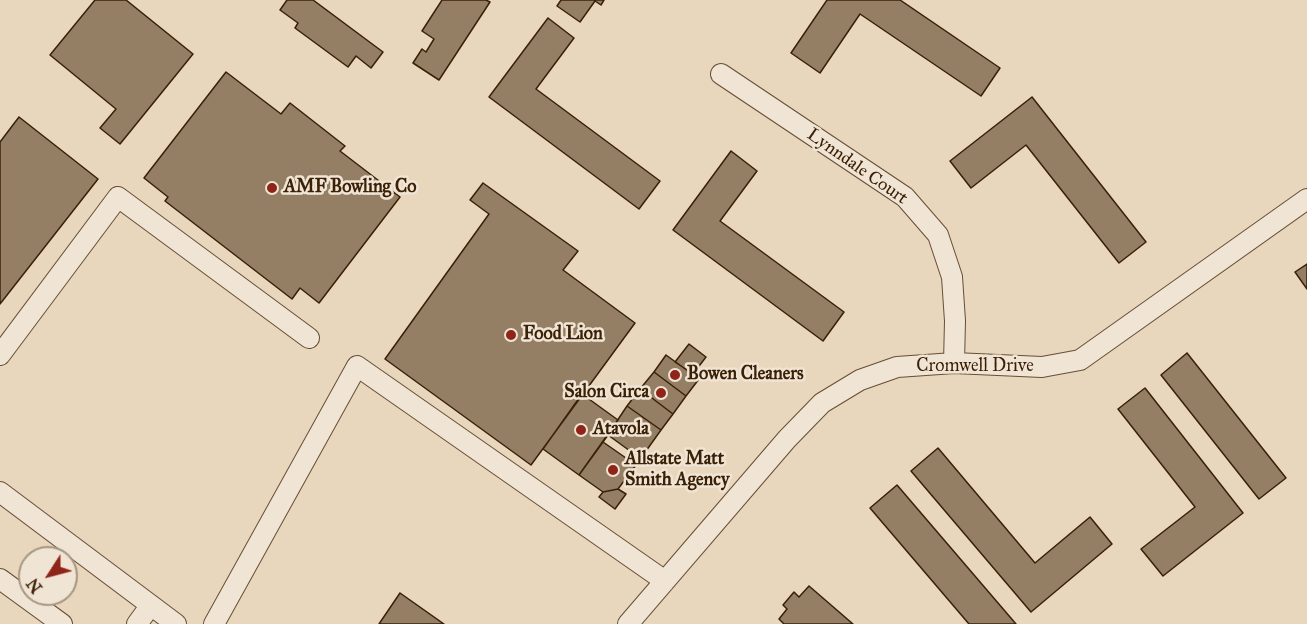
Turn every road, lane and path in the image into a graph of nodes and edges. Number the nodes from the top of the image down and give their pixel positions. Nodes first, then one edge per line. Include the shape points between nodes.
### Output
1 (721, 74) dead end
2 (1307, 199) edge
3 (309, 338) dead end
4 (0, 355) edge
5 (954, 363) junction
6 (2, 498) edge
7 (0, 579) edge
8 (665, 582) junction
9 (151, 605) junction
10 (62, 624) edge
11 (137, 624) edge
12 (177, 624) edge
13 (214, 624) edge
14 (628, 624) edge

1 - 5 street, Lynndale Court via 905,197 938,236 952,278
2 - 5 street, Cromwell Drive via 1080,360 1042,367
3 - 4 street via 118,197
5 - 8 street, Cromwell Drive via 897,367 860,380 822,403
6 - 9 street
7 - 10 street
8 - 13 street via 357,366
8 - 14 street, Cromwell Drive
9 - 11 street
9 - 12 street

